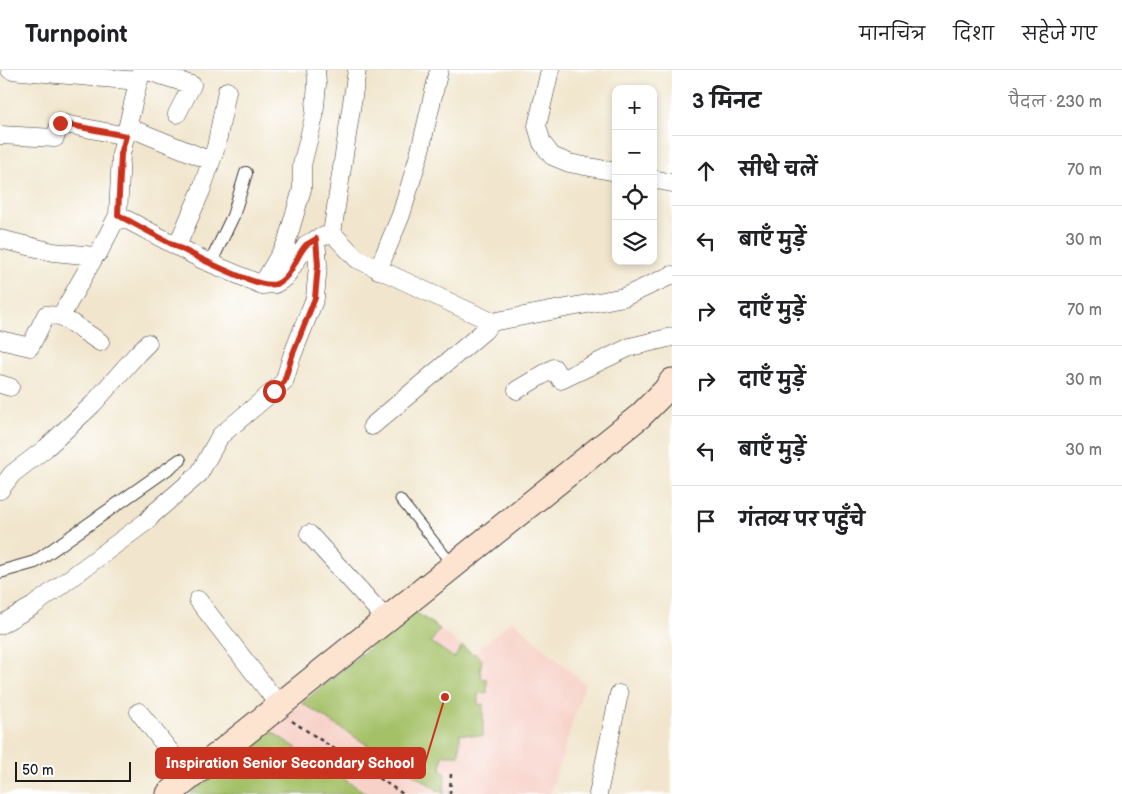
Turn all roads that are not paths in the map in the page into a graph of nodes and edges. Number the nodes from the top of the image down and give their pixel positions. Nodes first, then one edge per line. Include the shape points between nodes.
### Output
1 (10, 70) edge
2 (316, 70) edge
3 (357, 70) edge
4 (439, 70) edge
5 (550, 70) edge
6 (142, 74) edge
7 (227, 91) dead end
8 (176, 114) dead end
9 (127, 132) junction
10 (0, 135) edge
11 (211, 161) junction
12 (612, 171) edge
13 (246, 173) dead end
14 (657, 181) edge
15 (672, 183) edge
16 (118, 215) junction
17 (324, 236) junction
18 (0, 239) edge
19 (177, 246) junction
20 (95, 256) junction
21 (210, 264) junction
22 (378, 270) junction
23 (672, 276) edge
24 (262, 285) junction
25 (61, 316) junction
26 (492, 322) junction
27 (672, 338) edge
28 (0, 340) edge
29 (100, 342) dead end
30 (148, 343) dead end
31 (672, 381) edge
32 (517, 390) dead end
33 (372, 426) dead end
34 (180, 460) dead end
35 (0, 490) edge
36 (400, 499) dead end
37 (309, 534) dead end
38 (454, 565) junction
39 (0, 572) edge
40 (198, 600) dead end
41 (386, 619) junction
42 (0, 625) edge
43 (619, 694) dead end
44 (277, 707) junction
45 (139, 712) dead end
46 (190, 777) junction
47 (169, 794) edge
48 (598, 794) edge

1 - 6 street
2 - 24 street via 314,117 302,165 302,189 286,244
3 - 17 street
4 - 22 street via 401,215
5 - 12 street via 537,126 542,143 552,156 569,163
6 - 8 street via 192,85
6 - 9 street
7 - 11 street
9 - 10 street via 60,123 55,138
9 - 11 street
9 - 16 street via 121,154
11 - 19 street
13 - 21 street via 233,216
14 - 15 street
16 - 19 street
16 - 20 street
17 - 22 street
17 - 24 street via 307,244 284,278 275,284
17 - 42 street via 315,298 284,382 220,436 199,474 146,521 32,606
18 - 20 street via 54,252
19 - 21 street
20 - 25 street
21 - 24 street
22 - 26 street
23 - 26 street via 624,297
25 - 28 street via 46,315 30,347
25 - 29 street
26 - 33 street
27 - 32 street via 630,347 561,380 554,368
30 - 35 street via 92,405 46,448 12,474
31 - 38 main road via 640,416
34 - 39 street via 35,562
36 - 38 lane
37 - 41 street
38 - 41 main road
40 - 44 street
41 - 44 main road
43 - 48 street
44 - 46 main road
45 - 46 street
46 - 47 main road

